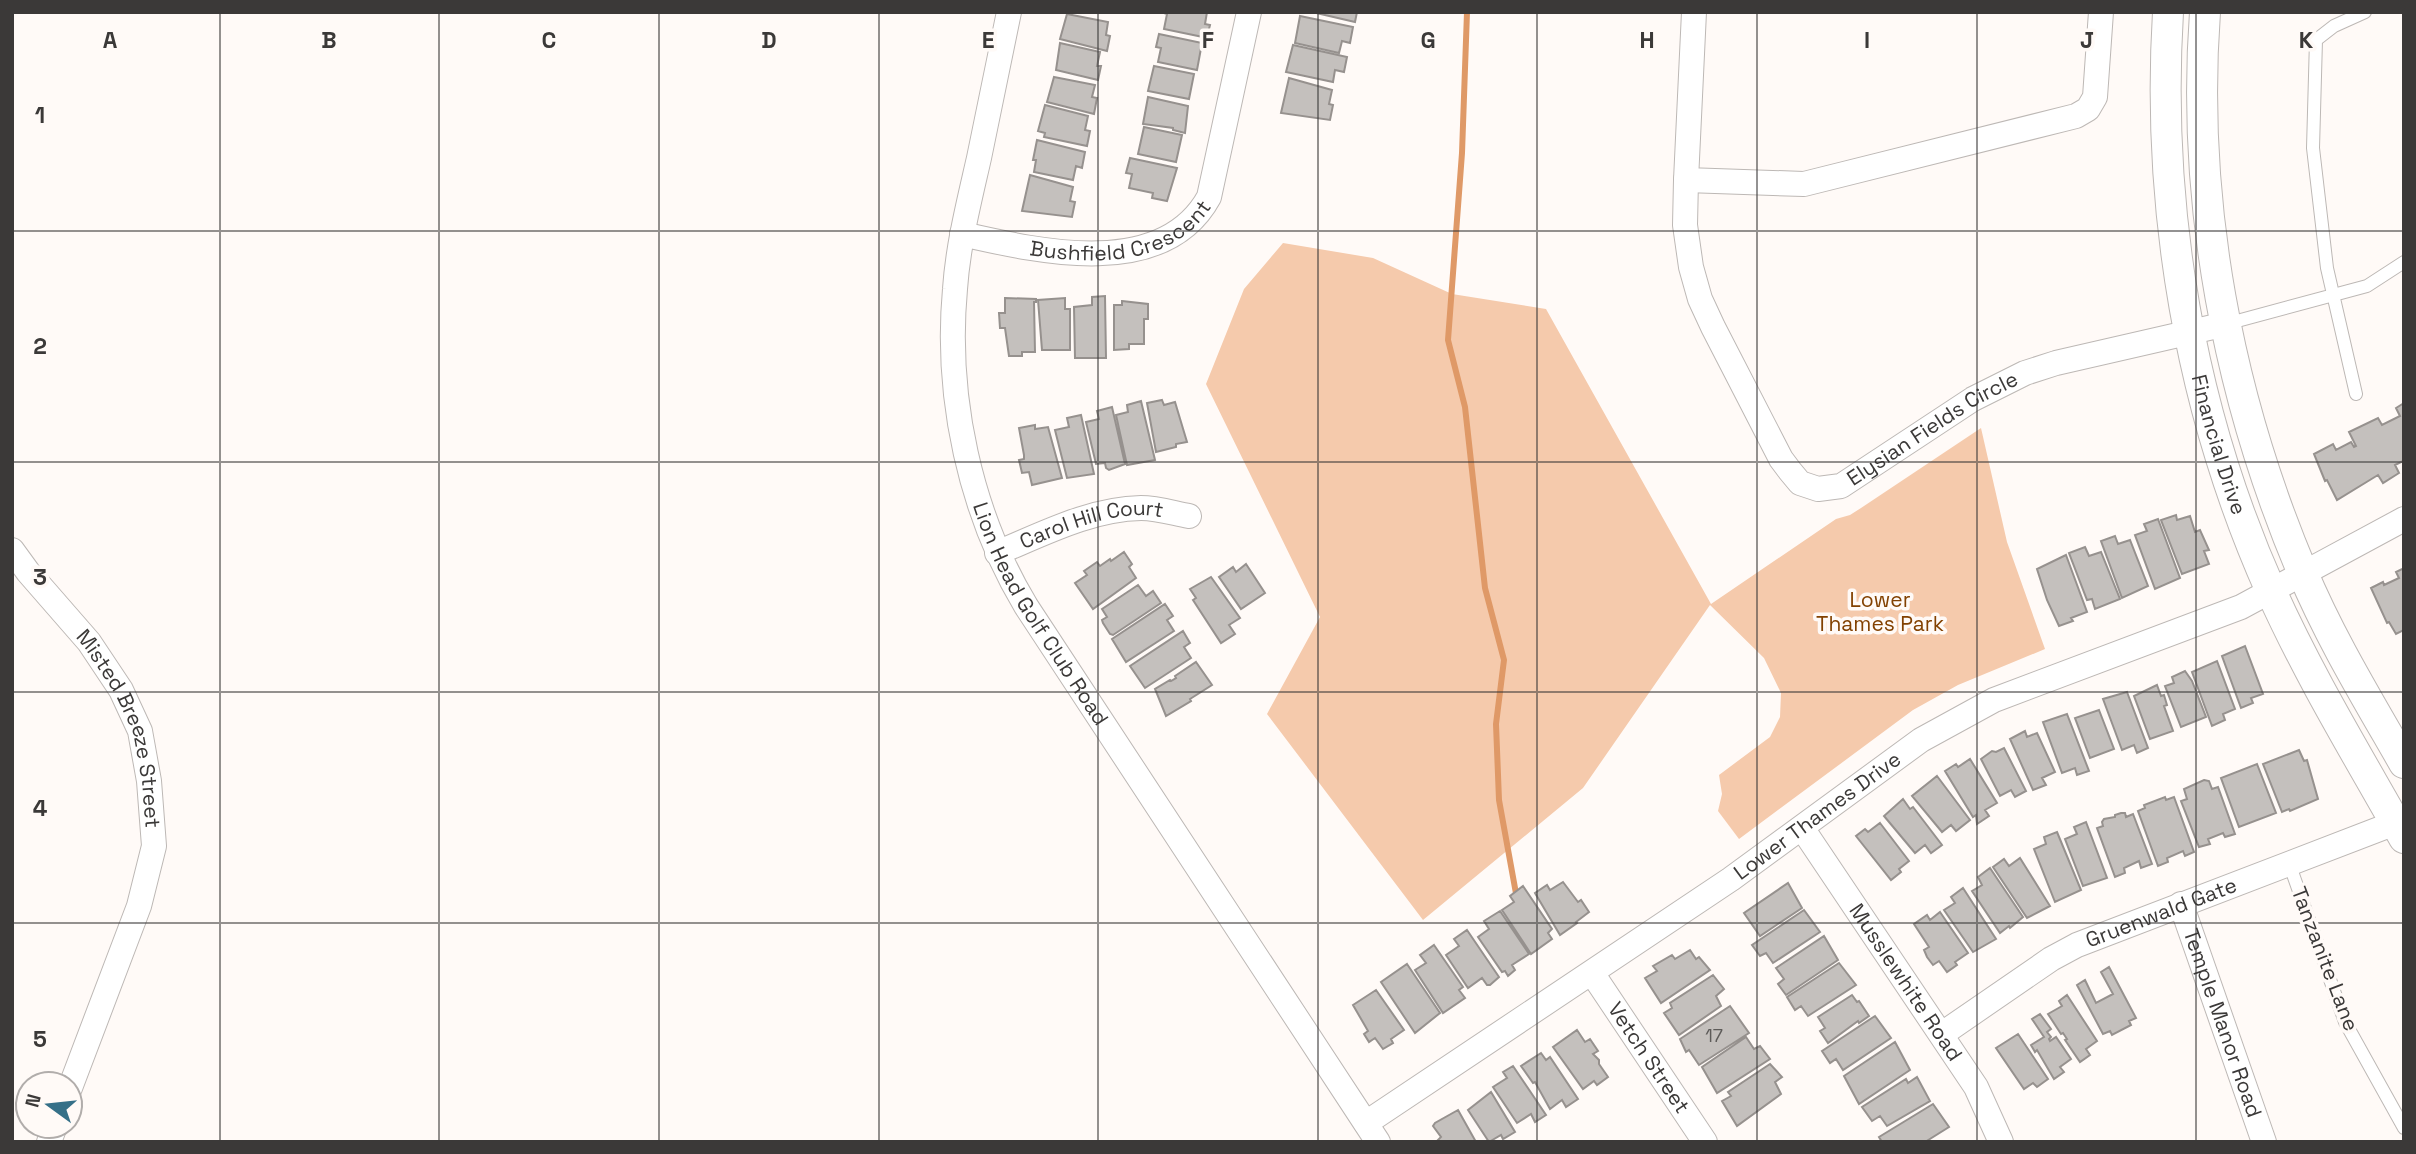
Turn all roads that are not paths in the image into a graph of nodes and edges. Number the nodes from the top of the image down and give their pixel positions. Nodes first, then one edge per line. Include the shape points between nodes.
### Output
1 (1009, 12) edge
2 (1249, 12) edge
3 (1694, 12) edge
4 (2101, 12) edge
5 (2168, 12) edge
6 (2205, 12) edge
7 (2365, 12) edge
8 (1686, 180) junction
9 (962, 234) junction
10 (2404, 262) edge
11 (2333, 297) junction
12 (2226, 324) junction
13 (2189, 333) junction
14 (2356, 394) dead end
15 (1189, 516) dead end
16 (2404, 519) edge
17 (12, 550) edge
18 (998, 553) junction
19 (2302, 572) junction
20 (2270, 590) junction
21 (2404, 763) edge
22 (1802, 828) junction
23 (2400, 830) edge
24 (2289, 863) junction
25 (2181, 904) junction
26 (1592, 973) junction
27 (1942, 1034) junction
28 (77, 1070) edge
29 (2404, 1128) edge
30 (1372, 1132) edge
31 (1705, 1142) edge
32 (2001, 1142) edge
33 (2264, 1142) edge

1 - 9 street, Lion Head Golf Club Road
2 - 9 street, Bushfield Crescent via 1209,197 1202,211 1174,234 1152,246 1072,254
3 - 8 street, Elysian Fields Circle
4 - 8 street via 2095,97 2088,109 2076,116 1804,184
5 - 13 street, Financial Drive via 2167,155
6 - 12 street, Financial Drive via 2206,181
7 - 11 lane via 2316,40 2313,148
8 - 13 street, Elysian Fields Circle via 1686,236 1700,299 1781,459 1800,482 1818,489 1841,486 1973,399 2025,373
9 - 18 street, Lion Head Golf Club Road via 953,310 957,399 967,458
10 - 11 lane via 2367,286
11 - 12 lane
11 - 14 lane
12 - 13 street, Elysian Fields Circle
12 - 19 street, Financial Drive via 2243,402 2274,503
13 - 20 street, Financial Drive via 2221,458
15 - 18 street, Carol Hill Court via 1144,508 1116,510 1087,516
16 - 19 street, Lower Thames Drive
17 - 28 street, Misted Breeze Street via 89,642 121,690 140,731 149,782 154,846 139,906
18 - 30 street, Lion Head Golf Club Road via 1071,678
19 - 20 street, Lower Thames Drive
19 - 21 street, Financial Drive
20 - 22 street, Lower Thames Drive via 2241,607 1994,700 1921,740
20 - 23 street, Financial Drive via 2317,685
22 - 26 street, Lower Thames Drive
22 - 27 street, Musslewhite Road
23 - 24 street, Gruenwald Gate
24 - 25 street, Gruenwald Gate
24 - 29 lane, Tanzanite Lane via 2345,1022
25 - 27 street, Gruenwald Gate via 2051,959
25 - 33 street, Temple Manor Road
26 - 30 street, Lower Thames Drive
26 - 31 street, Vetch Street
27 - 32 street, Musslewhite Road via 1976,1087

